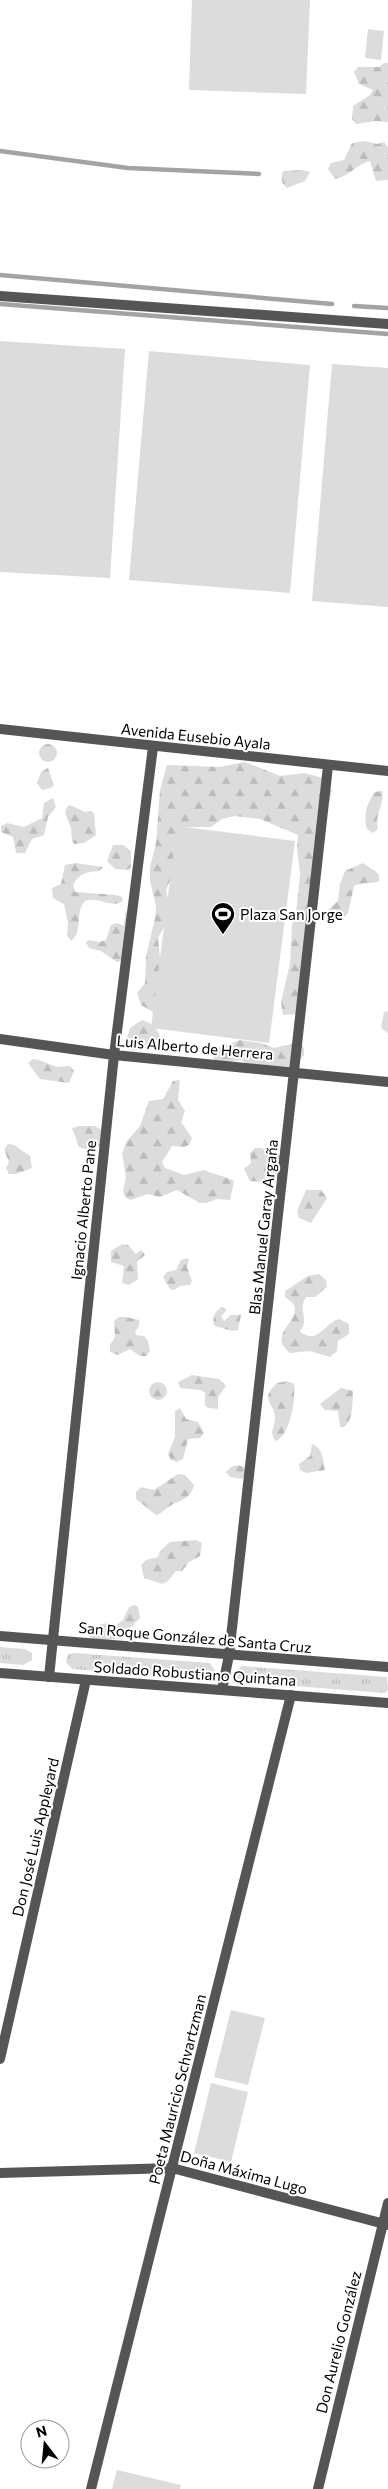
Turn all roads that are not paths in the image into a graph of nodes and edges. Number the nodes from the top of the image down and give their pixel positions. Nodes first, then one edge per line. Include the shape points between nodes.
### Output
1 (0, 296) edge
2 (388, 324) edge
3 (0, 729) edge
4 (153, 747) junction
5 (328, 766) junction
6 (388, 771) edge
7 (0, 1039) edge
8 (114, 1055) junction
9 (295, 1071) junction
10 (388, 1082) edge
11 (0, 1636) edge
12 (53, 1640) junction
13 (229, 1654) junction
14 (388, 1667) edge
15 (0, 1673) edge
16 (49, 1677) junction
17 (86, 1680) junction
18 (222, 1690) junction
19 (291, 1696) junction
20 (388, 1703) edge
21 (0, 2059) edge
22 (172, 2168) junction
23 (0, 2173) edge
24 (388, 2203) edge
25 (385, 2224) edge
26 (91, 2489) edge
27 (318, 2489) edge

1 - 2 street
3 - 4 street, Avenida Eusebio Ayala
4 - 5 street, Avenida Eusebio Ayala
4 - 8 street, Ignacio Alberto Pane
5 - 6 street, Avenida Eusebio Ayala
5 - 9 street, Blas Manuel Garay Argaña
7 - 8 street, Luis Alberto de Herrera
8 - 9 street, Luis Alberto de Herrera
8 - 12 street, Ignacio Alberto Pane
9 - 10 street, Luis Alberto de Herrera
9 - 13 street, Blas Manuel Garay Argaña
11 - 12 street, San Roque González de Santa Cruz
12 - 13 street, San Roque González de Santa Cruz
12 - 16 street, Ignacio Alberto Pane
13 - 14 street, San Roque González de Santa Cruz
13 - 18 street, Blas Manuel Garay Argaña
15 - 16 street, Soldado Robustiano Quintana
16 - 17 street, Soldado Robustiano Quintana
17 - 18 street, Soldado Robustiano Quintana
17 - 21 street, Don José Luis Appleyard
18 - 19 street, Soldado Robustiano Quintana
19 - 20 street, Soldado Robustiano Quintana
19 - 22 street, Poeta Mauricio Schvartzman
22 - 23 street, Doña Máxima Lugo
22 - 25 street, Doña Máxima Lugo
22 - 26 street, Poeta Mauricio Schvartzman
24 - 25 street, Don Aurelio González
25 - 27 street, Don Aurelio González

